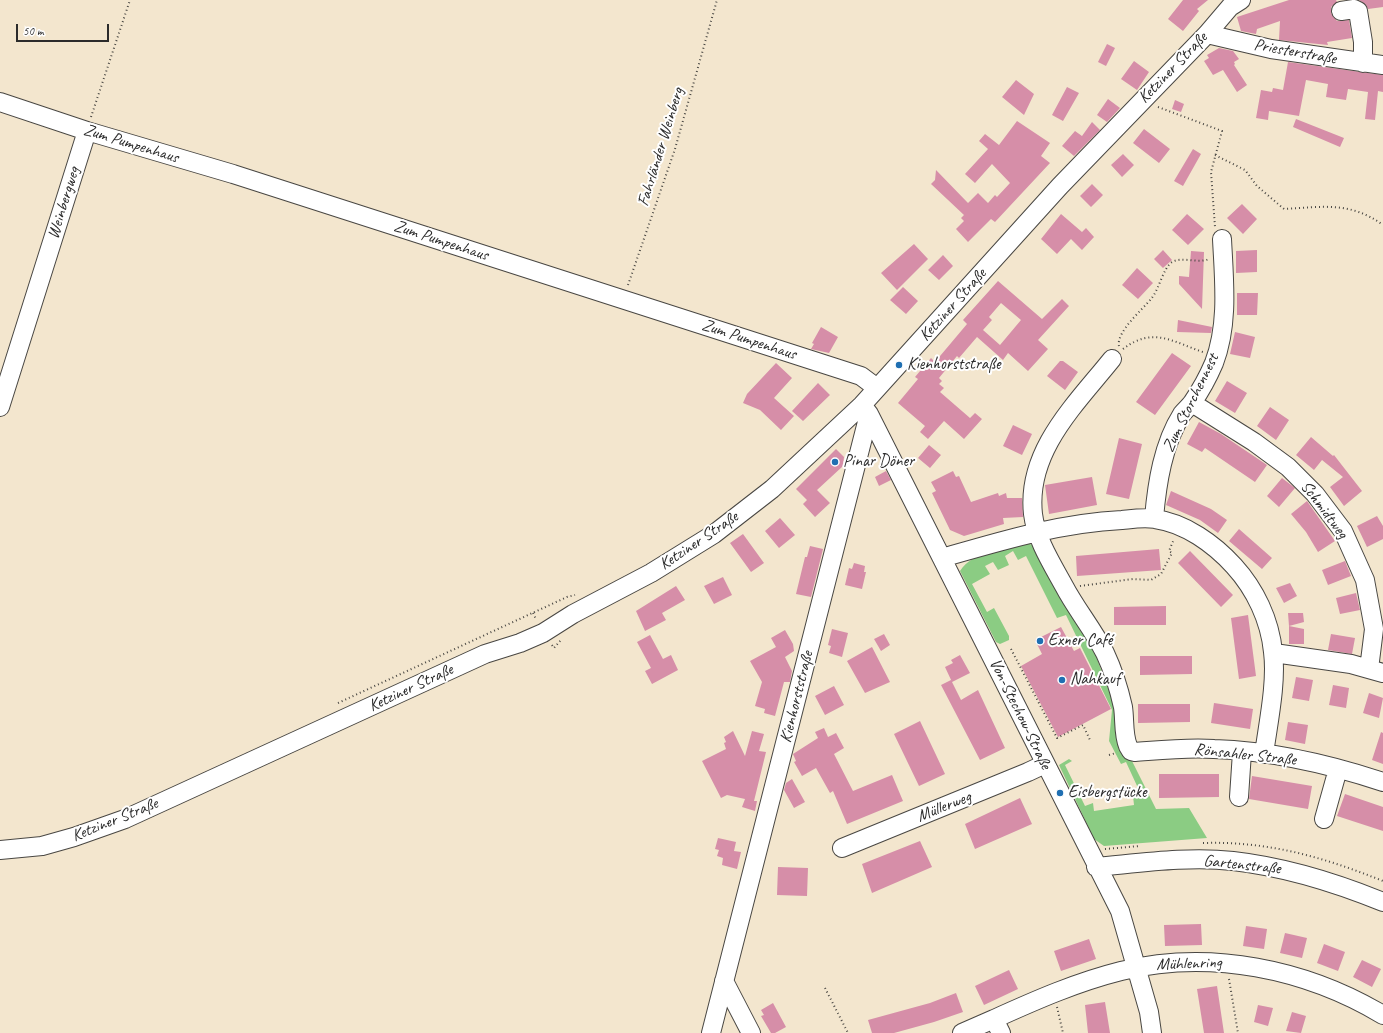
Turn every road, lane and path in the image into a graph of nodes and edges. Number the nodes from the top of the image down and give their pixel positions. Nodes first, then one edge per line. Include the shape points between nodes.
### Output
1 (130, 0) edge
2 (717, 0) edge
3 (1241, 0) edge
4 (1341, 11) dead end
5 (1207, 34) junction
6 (1363, 63) junction
7 (1383, 65) edge
8 (1142, 101) junction
9 (0, 102) edge
10 (87, 130) junction
11 (1215, 155) junction
12 (1383, 225) edge
13 (1222, 240) joint
14 (1223, 258) junction
15 (623, 300) junction
16 (1216, 356) junction
17 (1112, 359) dead end
18 (877, 388) junction
19 (1192, 403) junction
20 (0, 407) edge
21 (865, 409) junction
22 (1154, 518) junction
23 (1180, 526) junction
24 (1038, 531) junction
25 (942, 558) junction
26 (1065, 587) junction
27 (533, 613) dead end
28 (1011, 649) dead end
29 (1274, 653) junction
30 (1376, 671) edge
31 (336, 704) dead end
32 (1090, 740) dead end
33 (1242, 752) junction
34 (1264, 754) junction
35 (1045, 764) junction
36 (1338, 769) junction
37 (1383, 782) edge
38 (1239, 797) dead end
39 (1324, 820) dead end
40 (842, 848) dead end
41 (0, 850) edge
42 (1096, 867) junction
43 (1383, 902) edge
44 (1226, 962) junction
45 (1136, 968) junction
46 (724, 981) junction
47 (825, 988) dead end
48 (1052, 993) junction
49 (1383, 1015) edge
50 (998, 1026) edge
51 (712, 1033) edge
52 (751, 1033) edge
53 (848, 1033) edge
54 (962, 1033) edge
55 (1063, 1033) edge
56 (1152, 1033) edge
57 (1238, 1033) edge

1 - 10 path
2 - 15 path, Fahrländer Weinberg via 675,149
3 - 5 street, Ketziner Straße via 1230,7
4 - 6 street via 1354,8 1358,11 1363,42
5 - 6 street, Priesterstraße via 1271,48
5 - 8 street, Ketziner Straße
6 - 7 street, Priesterstraße
8 - 11 path via 1222,131
8 - 18 street, Ketziner Straße via 1060,186
9 - 10 street, Zum Pumpenhaus
10 - 15 street, Zum Pumpenhaus via 233,174
10 - 20 street, Weinbergweg
11 - 12 path via 1245,170 1257,186 1284,209 1339,206 1372,217
11 - 13 path via 1211,172 1216,232
13 - 14 street, Zum Storchennest
14 - 16 street, Zum Storchennest via 1224,302
14 - 16 path via 1202,262 1172,262 1160,287 1123,332 1118,342 1121,351 1137,340 1158,336
15 - 18 street, Zum Pumpenhaus via 861,376
16 - 19 street, Zum Storchennest via 1204,384
17 - 24 street, Rönsahler Straße via 1059,427 1041,459 1033,495 1033,515
18 - 21 street, Ketziner Straße
19 - 22 street, Zum Storchennest via 1183,414 1169,442 1157,490
19 - 30 street, Schmidtweg via 1288,467 1315,494 1343,531 1365,580 1374,629
21 - 25 street, Von-Stechow-Straße
21 - 41 street, Ketziner Straße via 772,489 714,534 651,573 573,614 543,633 485,654 125,819 74,838
21 - 46 street, Kienhorststraße
22 - 23 street
22 - 24 street via 1096,521
23 - 26 path via 1169,551 1172,553 1161,574 1151,580 1133,579
23 - 29 street via 1226,556 1243,576 1257,598
24 - 25 street
24 - 26 street, Rönsahler Straße
25 - 35 street, Von-Stechow-Straße
26 - 33 street, Rönsahler Straße via 1099,640 1112,669 1122,707 1126,741 1131,751 1213,748
27 - 31 path
28 - 32 path via 1057,738 1083,725
29 - 30 street via 1351,664
29 - 34 street
33 - 34 street, Rönsahler Straße
33 - 38 street
34 - 36 street, Rönsahler Straße
35 - 40 street, Müllerweg
35 - 42 street, Von-Stechow-Straße
36 - 37 street, Rönsahler Straße
36 - 39 street
42 - 43 street, Gartenstraße via 1174,860 1232,861 1279,868 1315,877
42 - 45 street, Von-Stechow-Straße via 1120,911
44 - 45 street, Mühlenring via 1180,963
44 - 49 street, Mühlenring via 1319,984 1345,994
44 - 57 path
45 - 48 street, Mühlenring via 1078,983
45 - 56 street, Von-Stechow-Straße via 1149,1012
46 - 51 street, Kienhorststraße
46 - 52 street
47 - 53 path
48 - 50 street, Mühlenring
48 - 55 path
50 - 54 street, Mühlenring

